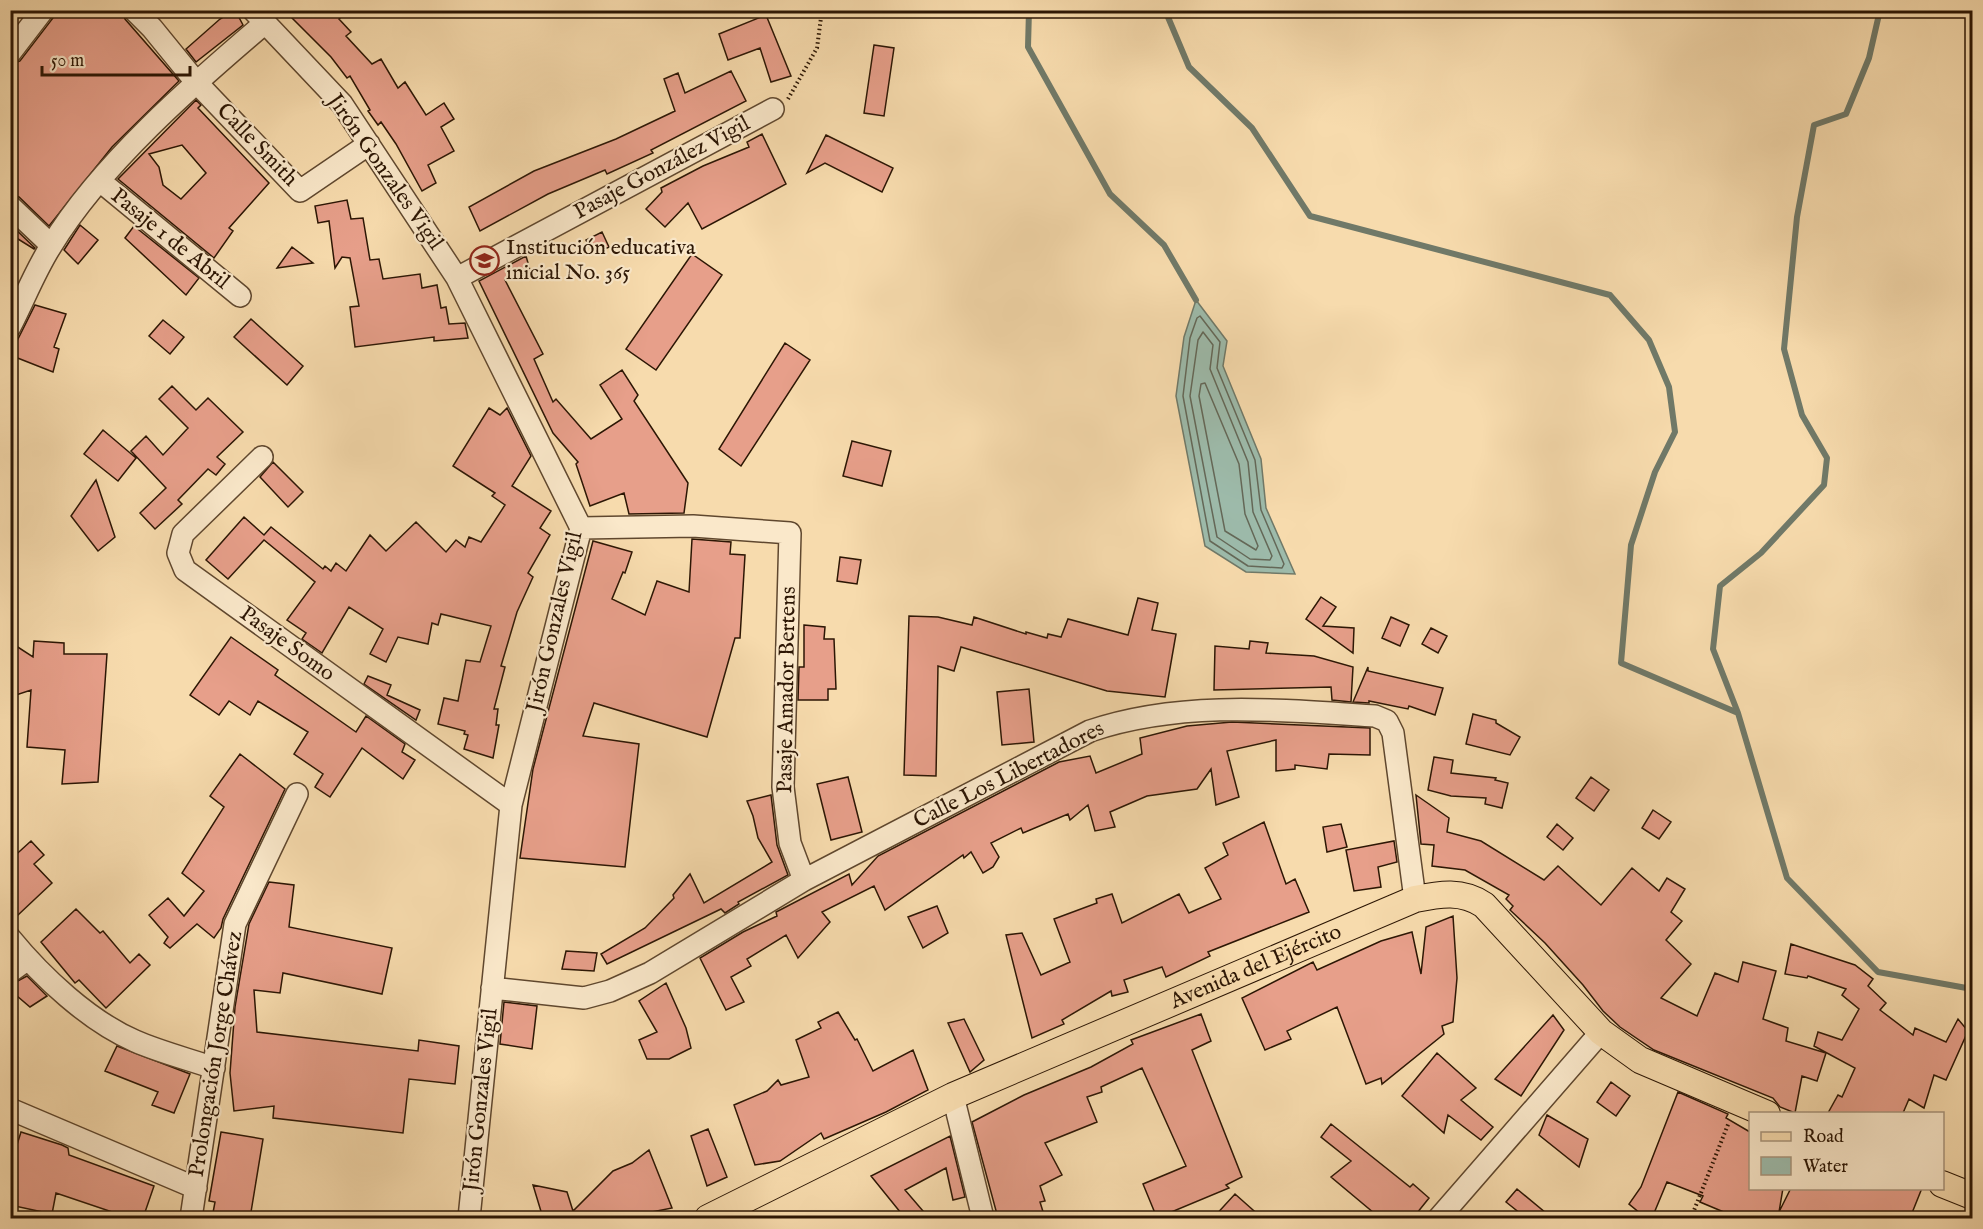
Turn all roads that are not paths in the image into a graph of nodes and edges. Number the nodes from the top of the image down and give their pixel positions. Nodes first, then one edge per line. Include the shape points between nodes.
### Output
1 (44, 10) edge
2 (134, 10) edge
3 (259, 17) edge
4 (10, 53) edge
5 (196, 82) junction
6 (773, 109) road end
7 (369, 144) junction
8 (100, 181) junction
9 (10, 206) edge
10 (51, 245) junction
11 (457, 278) junction
12 (240, 296) dead end
13 (10, 327) edge
14 (262, 457) dead end
15 (581, 528) junction
16 (297, 794) dead end
17 (511, 806) junction
18 (804, 880) junction
19 (1415, 899) junction
20 (10, 938) edge
21 (28, 959) junction
22 (10, 972) edge
23 (492, 988) junction
24 (1601, 1032) junction
25 (214, 1068) junction
26 (953, 1096) junction
27 (10, 1109) edge
28 (1764, 1112) edge
29 (1944, 1185) edge
30 (196, 1188) junction
31 (1972, 1196) edge
32 (191, 1218) edge
33 (469, 1218) edge
34 (708, 1218) edge
35 (983, 1218) edge
36 (1439, 1218) edge

1 - 4 street
2 - 5 street, Calle Smith
3 - 5 street
3 - 7 street, Jirón Gonzales Vigil via 342,104
5 - 7 street, Calle Smith via 300,191
5 - 8 street
6 - 11 street, Pasaje González Vigil
7 - 11 street, Jirón Gonzales Vigil
8 - 10 street
8 - 12 street, Pasaje 1 de Abril
9 - 10 street
10 - 13 street
11 - 15 street, Jirón Gonzales Vigil
14 - 17 street, Pasaje Somo via 183,534 178,553 185,570
15 - 17 street, Jirón Gonzales Vigil
15 - 18 street, Pasaje Amador Bertens via 693,526 790,533 783,787 790,843
16 - 25 street, Prolongación Jorge Chávez via 235,924
17 - 23 street, Jirón Gonzales Vigil
18 - 19 street, Calle Los Libertadores via 1090,730 1120,720 1260,708 1375,716 1387,721 1393,733
18 - 23 street, Calle Los Libertadores via 650,973 610,991 584,998
19 - 24 main road, Avenida del Ejército via 1463,894 1484,905
19 - 26 main road, Avenida del Ejército
20 - 21 street
21 - 22 street
21 - 25 street via 98,1022 135,1041
23 - 33 street, Jirón Gonzales Vigil
24 - 28 main road, Avenida del Ejército via 1640,1060
24 - 36 street
25 - 30 street, Prolongación Jorge Chávez
26 - 34 main road, Avenida del Ejército
26 - 35 street
27 - 30 street
29 - 31 main road
30 - 32 street, Prolongación Jorge Chávez

